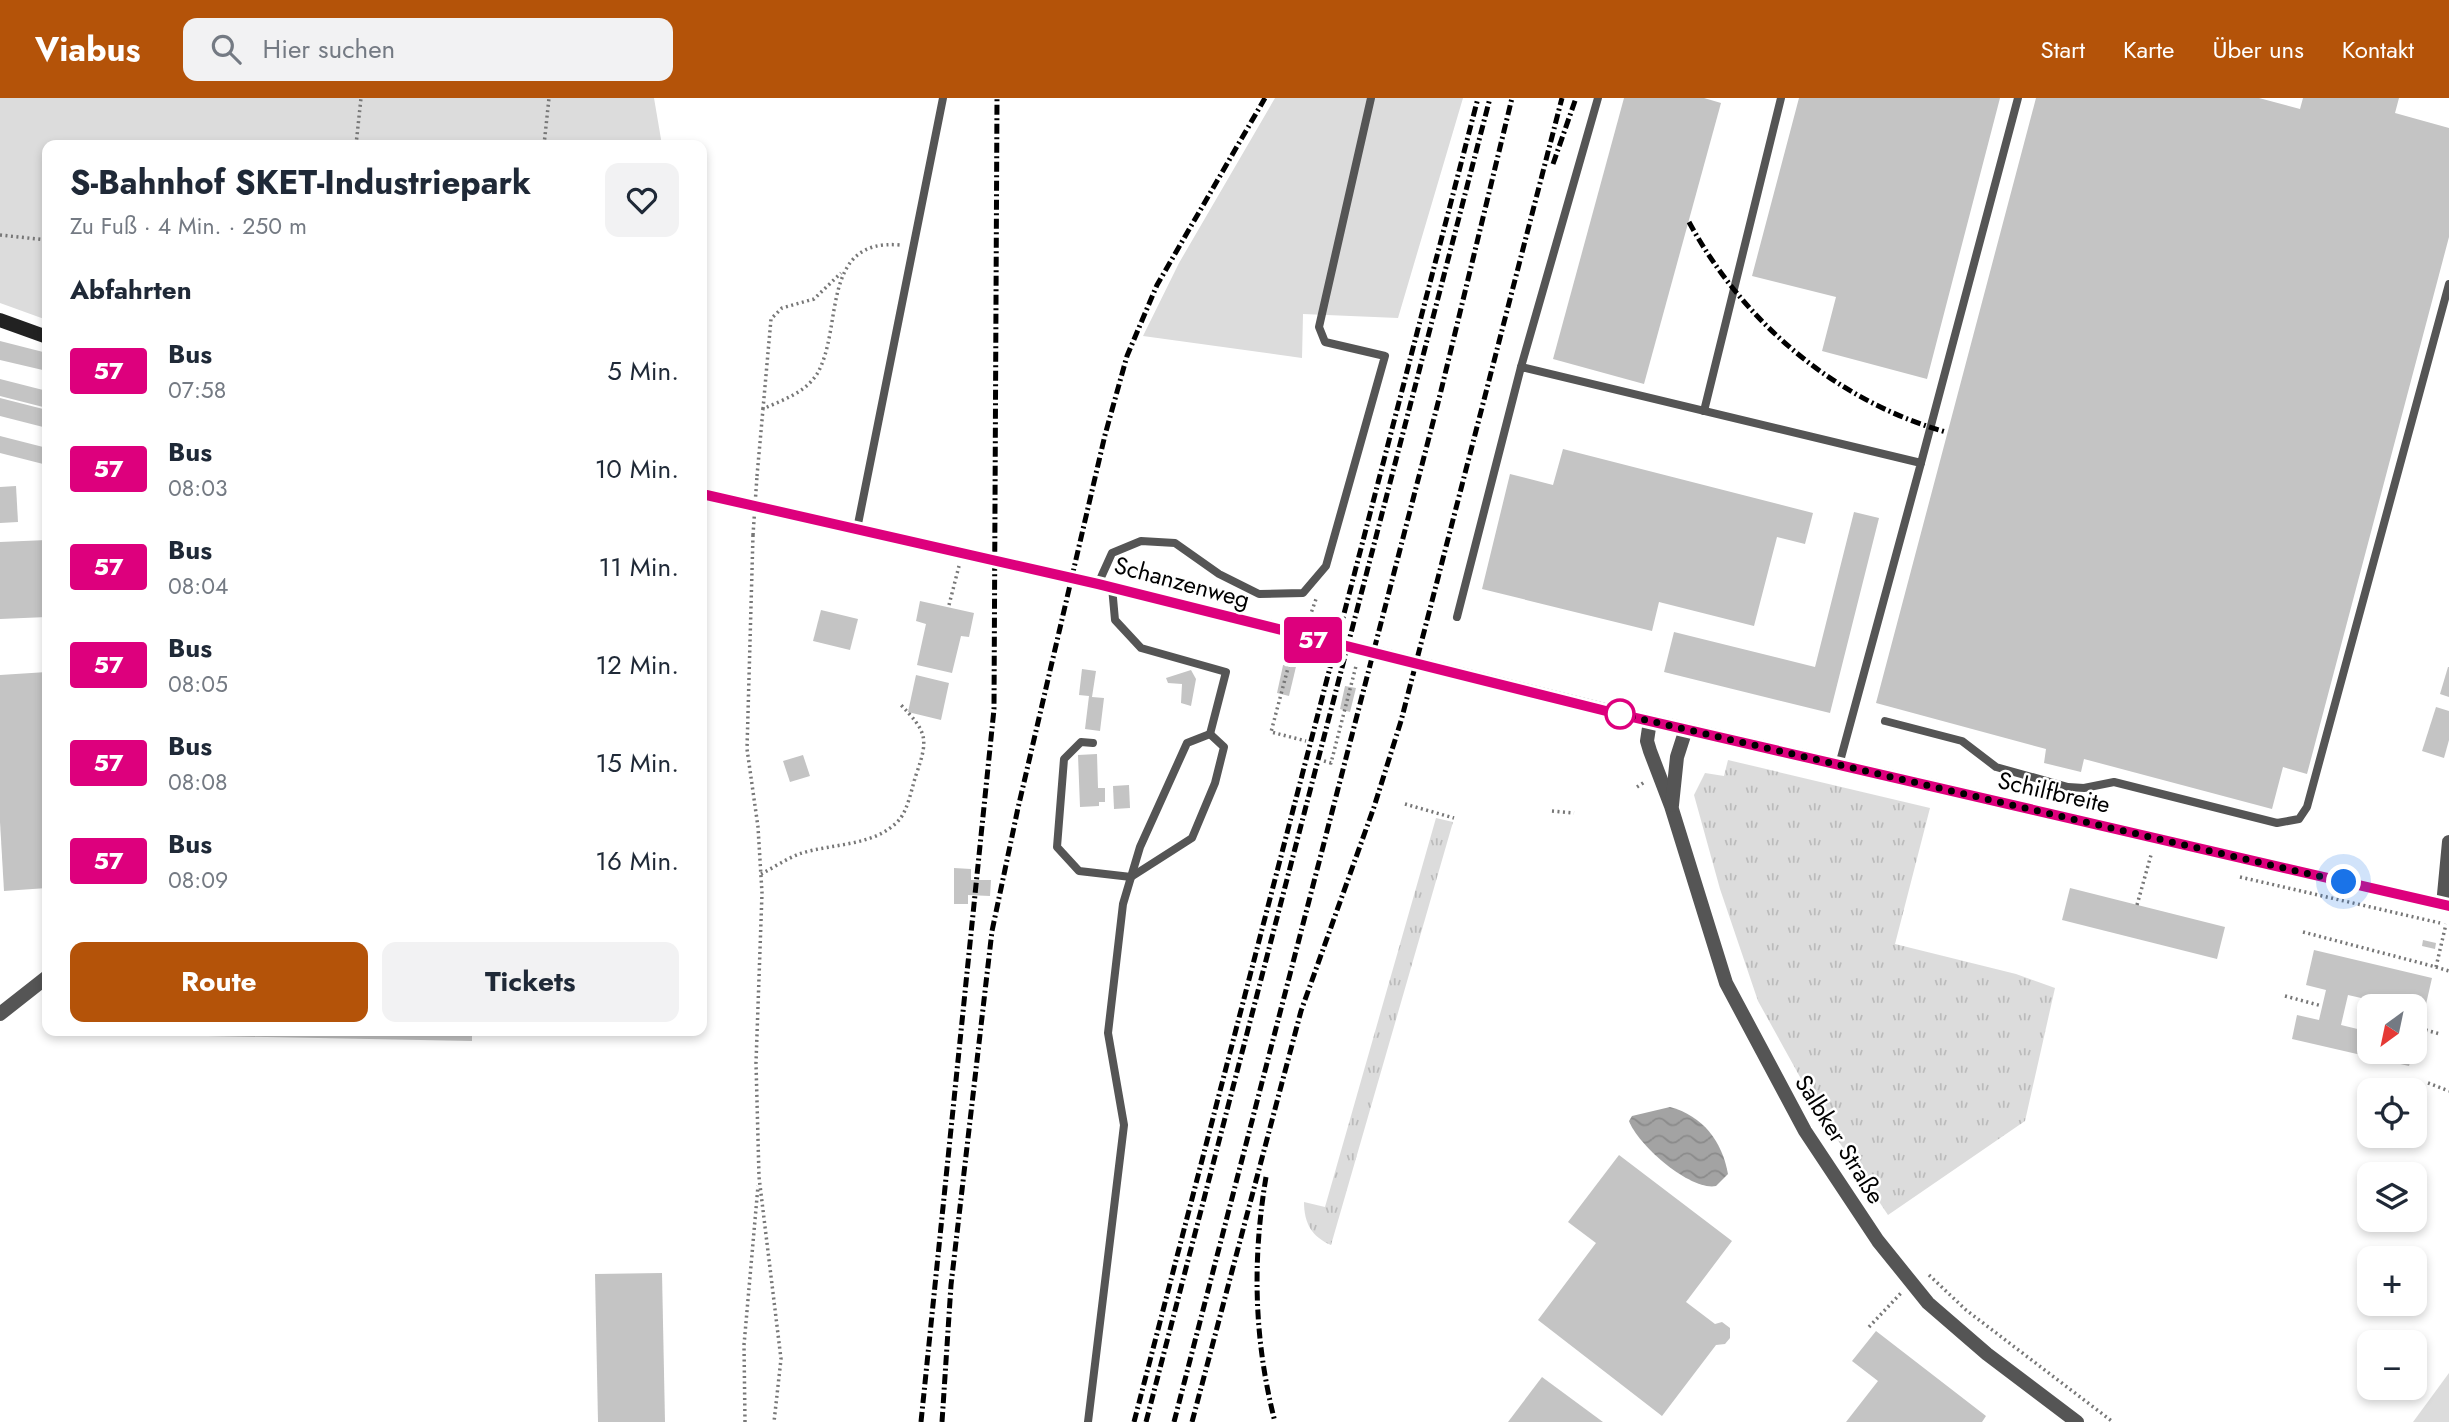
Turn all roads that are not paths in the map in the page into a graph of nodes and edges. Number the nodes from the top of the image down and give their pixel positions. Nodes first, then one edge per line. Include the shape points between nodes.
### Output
1 (943, 98) edge
2 (1371, 98) edge
3 (1598, 98) edge
4 (1781, 98) edge
5 (2018, 98) edge
6 (2449, 284) edge
7 (0, 320) edge
8 (42, 335) edge
9 (1521, 367) junction
10 (1704, 411) junction
11 (1921, 463) junction
12 (707, 495) edge
13 (857, 530) junction
14 (1105, 586) junction
15 (1457, 617) dead end
16 (1650, 721) junction
17 (1885, 721) dead end
18 (1686, 729) junction
19 (1210, 734) junction
20 (1093, 743) dead end
21 (1839, 765) junction
22 (1671, 806) junction
23 (2449, 842) edge
24 (1131, 877) junction
25 (2446, 905) edge
26 (42, 981) edge
27 (0, 1014) edge
28 (1088, 1422) edge
29 (2077, 1422) edge

1 - 13 lane
2 - 14 lane via 1319,327 1325,342 1385,356 1326,566 1303,593 1259,594 1219,574 1175,543 1141,541 1112,553
3 - 9 lane
4 - 10 lane
5 - 11 lane
6 - 17 lane via 2307,807 2299,819 2277,823 2114,782 2068,787 1996,767 1962,741
7 - 8 main road
9 - 10 lane
9 - 15 lane
10 - 11 lane
11 - 21 lane
12 - 13 main road, Schanzenweg
13 - 14 main road, Schanzenweg
14 - 16 main road, Schanzenweg
14 - 19 lane via 1115,620 1141,648 1226,672
16 - 18 main road, Schilfbreite
16 - 22 street, Salbker Straße via 1647,741
18 - 21 main road, Schilfbreite
18 - 22 street, Salbker Straße
19 - 24 lane via 1187,743
19 - 24 lane via 1224,747 1192,838
20 - 24 lane via 1081,741 1064,759 1057,847 1079,871
21 - 25 main road, Schilfbreite
22 - 29 street, Salbker Straße via 1726,983 1805,1131 1911,1283 1967,1337
23 - 25 street
24 - 28 lane via 1123,904 1108,1033 1124,1125
26 - 27 street

